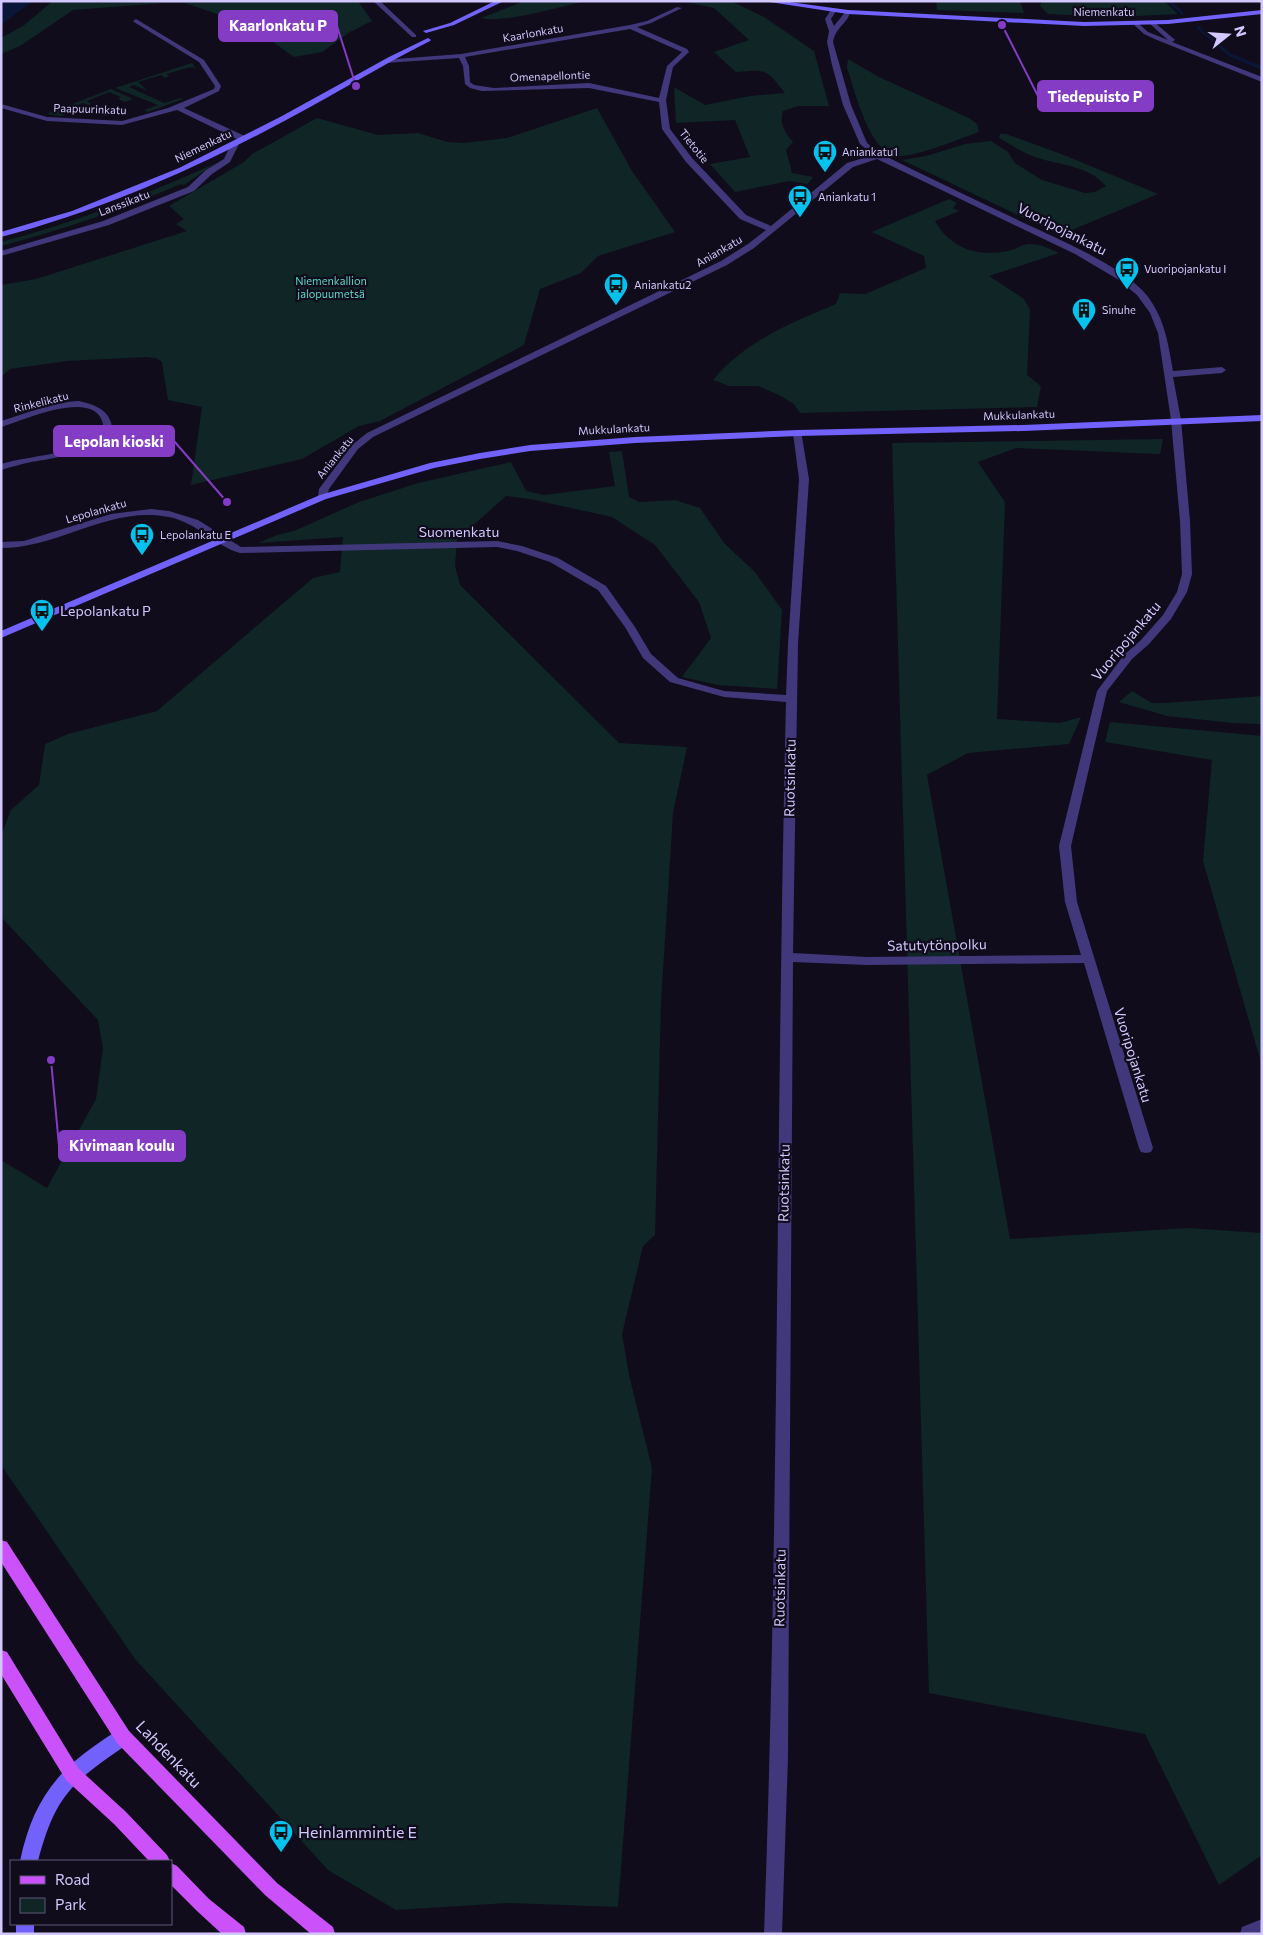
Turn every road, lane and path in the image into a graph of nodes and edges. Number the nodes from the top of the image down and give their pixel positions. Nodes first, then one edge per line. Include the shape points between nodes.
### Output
1 (376, 1) edge
2 (501, 1) edge
3 (766, 1) edge
4 (679, 8) dead end
5 (833, 11) junction
6 (848, 12) junction
7 (1262, 12) edge
8 (136, 21) dead end
9 (1152, 23) junction
10 (452, 24) junction
11 (1136, 24) junction
12 (403, 27) junction
13 (631, 27) junction
14 (832, 31) junction
15 (424, 32) junction
16 (415, 37) junction
17 (437, 37) junction
18 (428, 40) junction
19 (1183, 49) junction
20 (403, 51) junction
21 (460, 56) junction
22 (386, 61) junction
23 (1262, 80) edge
24 (662, 100) junction
25 (1, 106) edge
26 (177, 107) junction
27 (244, 139) junction
28 (235, 144) junction
29 (878, 156) junction
30 (771, 229) junction
31 (1, 235) edge
32 (1, 254) edge
33 (1222, 370) dead end
34 (1170, 374) junction
35 (1262, 418) edge
36 (1176, 420) junction
37 (1, 424) edge
38 (798, 433) junction
39 (1, 467) edge
40 (322, 496) junction
41 (221, 540) junction
42 (1, 545) edge
43 (1, 635) edge
44 (792, 699) junction
45 (786, 957) junction
46 (1088, 959) junction
47 (1146, 1148) dead end
48 (1, 1547) edge
49 (1, 1658) edge
50 (123, 1737) junction
51 (72, 1774) junction
52 (29, 1860) edge
53 (160, 1860) edge
54 (172, 1873) edge
55 (1262, 1928) edge
56 (237, 1934) edge
57 (326, 1934) edge
58 (773, 1934) edge
59 (1249, 1934) edge

1 - 12 street
2 - 10 street
3 - 5 street, Niemenkatu
4 - 13 street, Kaarlonkatu
5 - 6 street, Niemenkatu
5 - 14 street via 828,19
6 - 11 street, Niemenkatu
6 - 14 street
7 - 9 street, Niemenkatu
8 - 26 street, Paapuurinkatu via 202,61 218,86 212,93
9 - 11 street, Niemenkatu
9 - 19 street
10 - 15 street
10 - 17 street
11 - 19 street via 1146,33
12 - 15 street
12 - 16 street
13 - 21 street, Kaarlonkatu
13 - 24 street, Tietotie via 686,52 670,66
14 - 29 street via 830,42 847,105 864,144
15 - 16 street, Niemenkatu
15 - 17 street via 436,33
16 - 18 street
16 - 20 street, Niemenkatu
17 - 18 street
18 - 20 street, Niemenkatu
19 - 23 street
20 - 22 street, Niemenkatu
21 - 22 street, Kaarlonkatu
21 - 24 street, Omenapellontie via 466,66 467,83 472,87 598,86 638,98
22 - 27 street, Niemenkatu
24 - 30 street, Tietotie via 666,129 685,156 743,218
25 - 26 street, Paapuurinkatu via 47,119 122,123
26 - 27 street
27 - 28 street, Niemenkatu
28 - 31 street, Niemenkatu via 136,190
28 - 32 street, Lanssikatu via 227,160 191,188 106,223
29 - 30 street, Aniankatu via 850,165
29 - 34 street, Vuoripojankatu via 1069,248 1122,278 1140,293 1154,313 1162,333
30 - 40 street, Aniankatu via 722,264 370,435 355,447
33 - 34 street
34 - 36 street, Vuoripojankatu
35 - 36 street, Mukkulankatu
36 - 38 street, Mukkulankatu via 1023,428
36 - 46 street, Vuoripojankatu via 1187,574 1182,592 1168,617 1128,657 1102,691 1065,846 1071,902
37 - 39 street, Rinkelikatu via 79,404 100,412 107,419 108,428 100,440 85,446
38 - 40 street, Mukkulankatu via 530,448 433,465
38 - 44 street, Ruotsinkatu via 804,479
40 - 41 street, Mukkulankatu
41 - 42 street, Lepolankatu via 192,521 151,512 109,518 24,544
41 - 43 street, Mukkulankatu
41 - 44 street, Suomenkatu via 240,550 475,544 519,548 554,560 602,588 647,656 674,680 724,694
44 - 45 street, Ruotsinkatu
45 - 46 street, Satutytönpolku via 867,961
45 - 58 street, Ruotsinkatu via 779,1757
46 - 47 street, Vuoripojankatu
48 - 50 main road, Lahdenkatu
49 - 51 main road
50 - 51 street
50 - 57 main road, Lahdenkatu via 271,1889
51 - 52 street via 50,1801 36,1832
51 - 53 main road
54 - 56 main road
55 - 59 street

